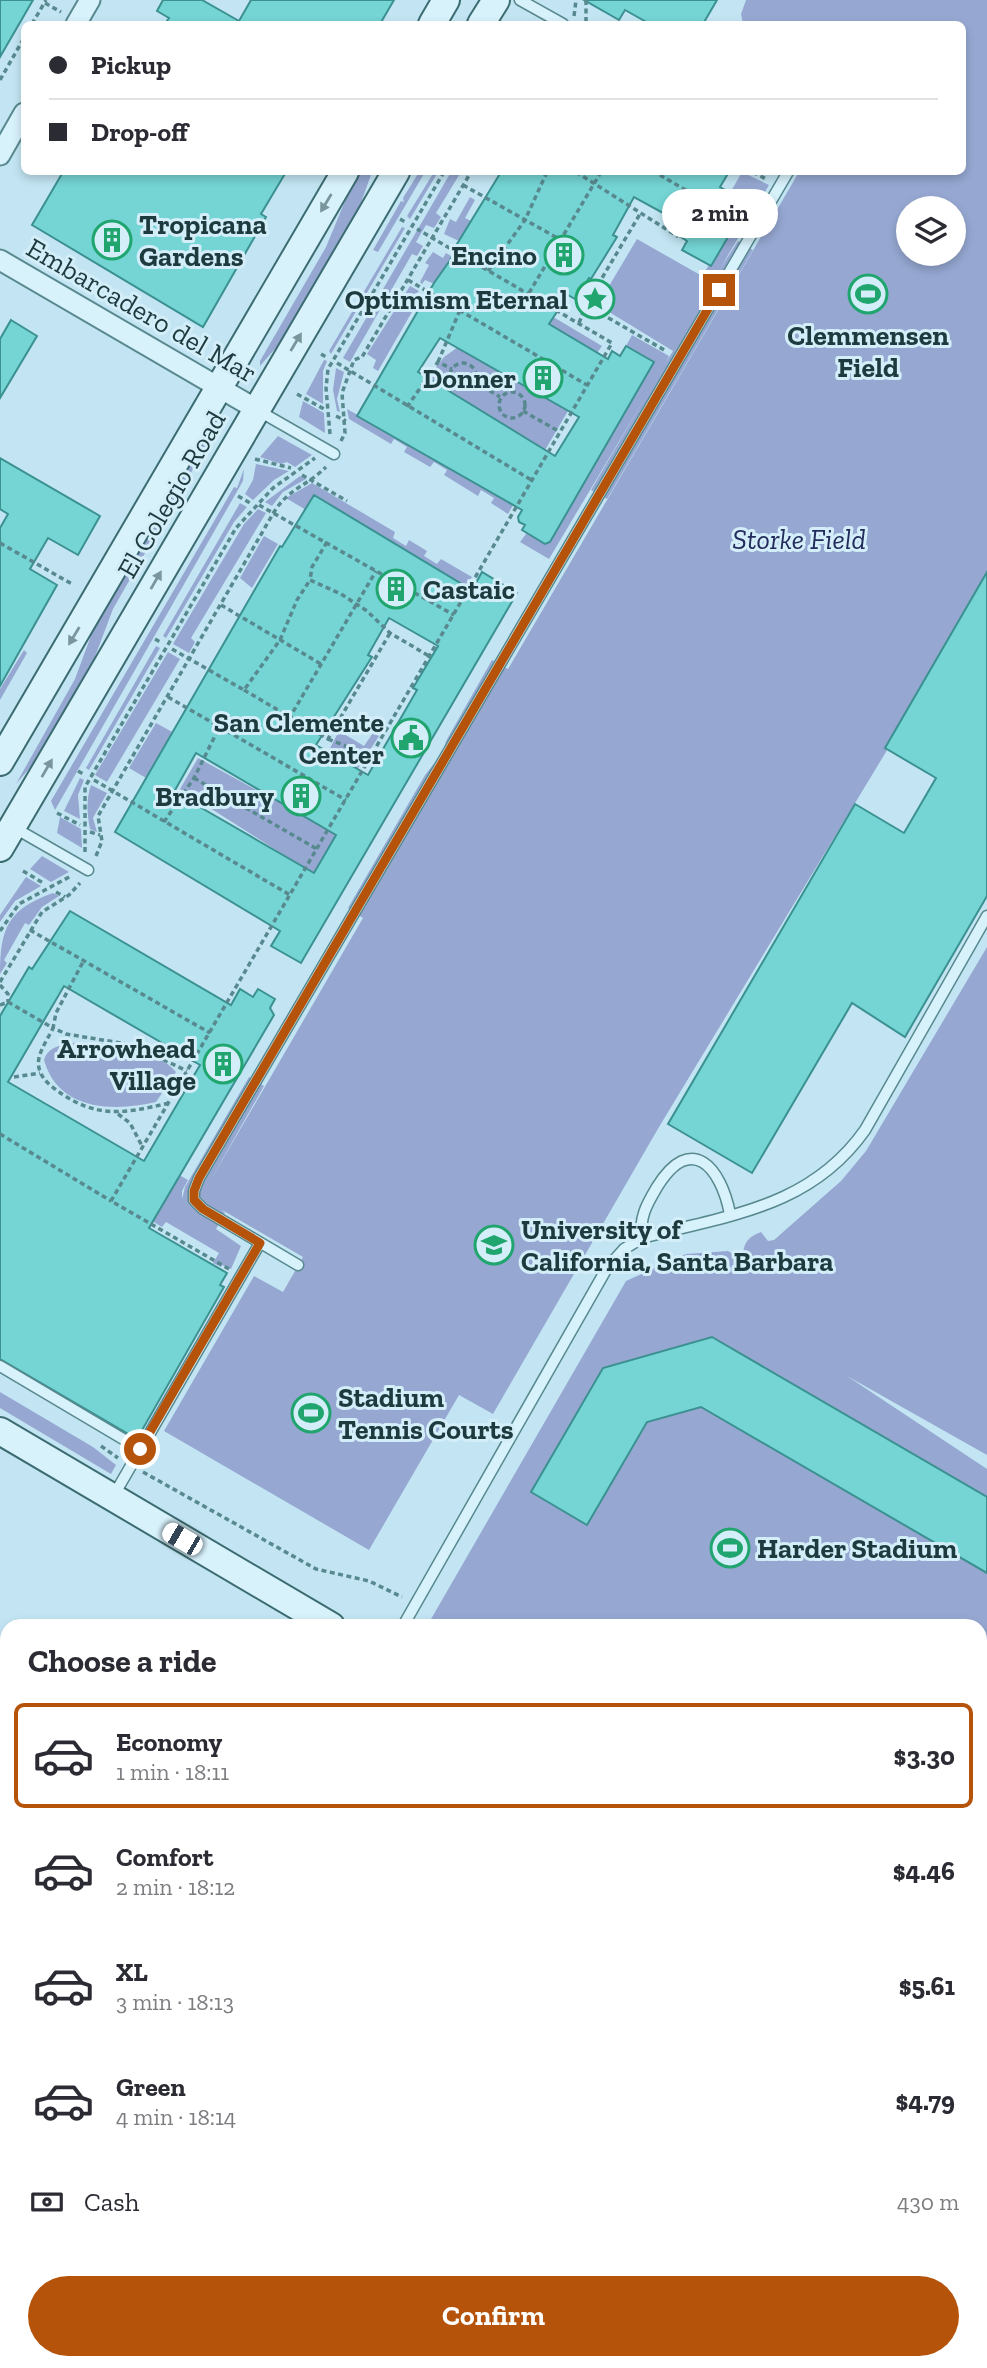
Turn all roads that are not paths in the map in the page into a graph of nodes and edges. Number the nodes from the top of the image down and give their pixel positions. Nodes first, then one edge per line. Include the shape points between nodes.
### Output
1 (90, 0) edge
2 (446, 0) edge
3 (496, 0) edge
4 (520, 0) edge
5 (78, 21) edge
6 (434, 21) edge
7 (483, 21) edge
8 (558, 21) edge
9 (21, 118) edge
10 (0, 155) edge
11 (343, 175) edge
12 (394, 175) edge
13 (786, 175) edge
14 (0, 260) edge
15 (218, 386) junction
16 (256, 409) junction
17 (334, 454) dead end
18 (0, 762) edge
19 (4, 832) edge
20 (84, 867) road end
21 (987, 916) edge
22 (730, 1214) junction
23 (642, 1238) junction
24 (260, 1243) junction
25 (298, 1265) dead end
26 (0, 1366) edge
27 (0, 1431) edge
28 (140, 1449) junction
29 (111, 1499) junction
30 (319, 1619) edge
31 (407, 1619) edge

1 - 5 street
2 - 6 main road
3 - 7 main road
4 - 8 lane
9 - 10 street
11 -> 15 main road, El Colegio Road
16 -> 12 main road, El Colegio Road
13 - 24 lane via 199,1178 194,1200
14 - 15 street, Embarcadero del Mar
15 - 16 street, Embarcadero del Mar
15 -> 18 main road, El Colegio Road
16 - 17 lane
19 -> 16 main road, El Colegio Road
19 - 20 lane
21 - 22 lane via 849,1153 827,1173 780,1201
22 - 23 lane
22 - 23 lane via 716,1172 703,1162 679,1161 668,1169 644,1208
23 - 31 lane via 607,1268
24 - 25 lane
24 - 28 lane
26 - 28 lane
27 - 29 main road
28 - 29 lane
29 - 30 main road

